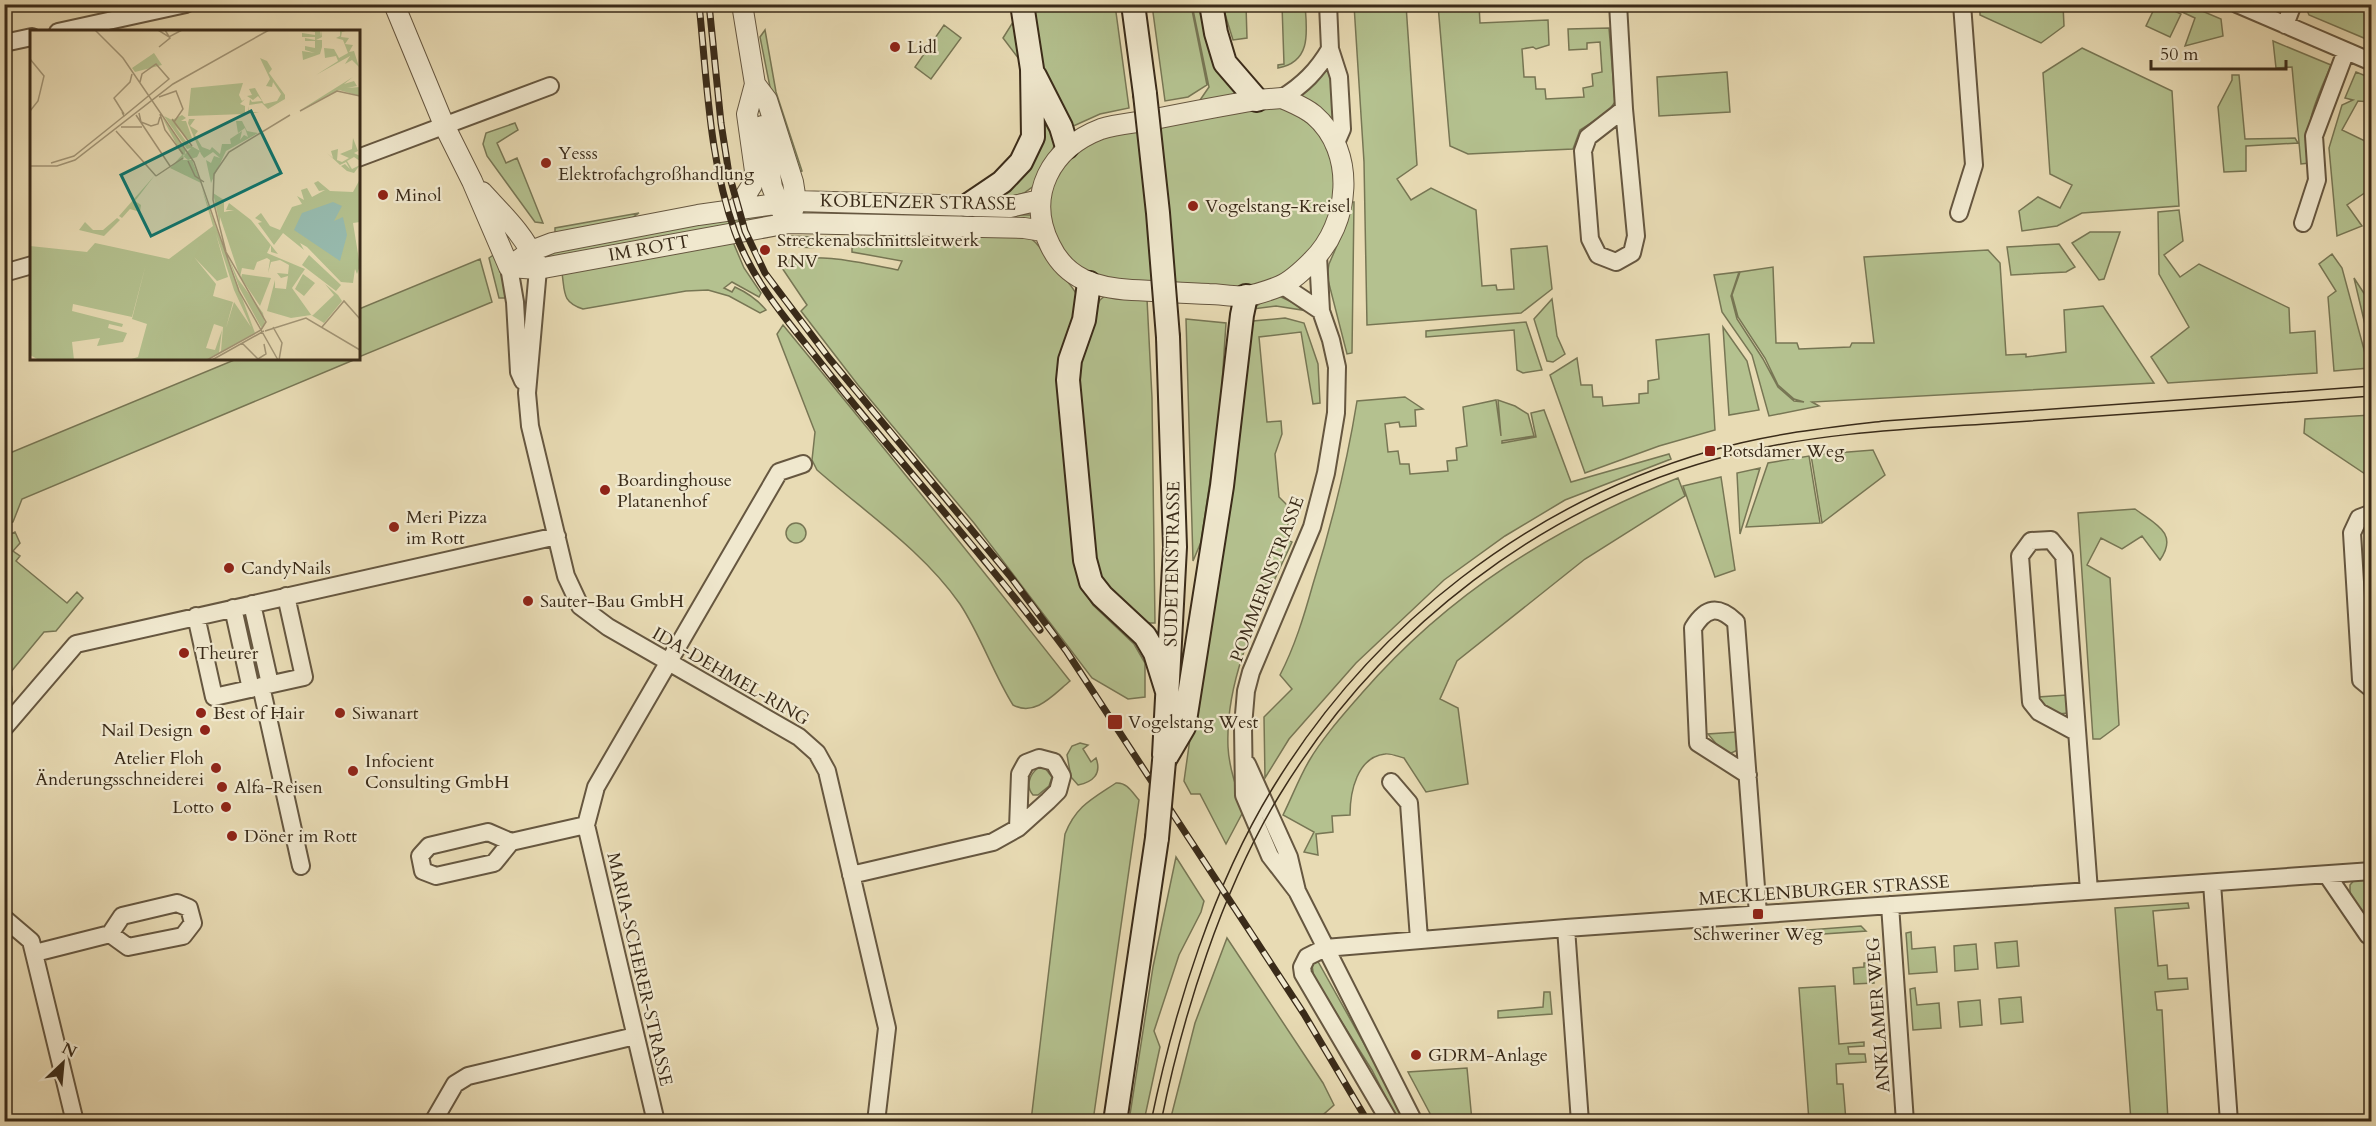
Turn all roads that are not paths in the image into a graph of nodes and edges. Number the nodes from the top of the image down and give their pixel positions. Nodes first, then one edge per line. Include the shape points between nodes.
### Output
1 (186, 4) edge
2 (394, 4) edge
3 (742, 4) edge
4 (1022, 4) edge
5 (1133, 4) edge
6 (1211, 4) edge
7 (1328, 4) edge
8 (1618, 4) edge
9 (1962, 4) edge
10 (2237, 4) edge
11 (2293, 4) edge
12 (2285, 25) junction
13 (67, 30) edge
14 (30, 37) edge
15 (4, 43) edge
16 (1330, 49) junction
17 (2346, 51) junction
18 (2372, 62) edge
19 (1032, 69) junction
20 (550, 86) dead end
21 (752, 90) junction
22 (1282, 98) junction
23 (1257, 100) junction
24 (1624, 109) junction
25 (444, 125) junction
26 (1335, 145) junction
27 (1067, 147) junction
28 (360, 158) edge
29 (472, 181) junction
30 (1040, 200) junction
31 (786, 202) junction
32 (968, 205) junction
33 (737, 209) junction
34 (1959, 213) dead end
35 (789, 223) junction
36 (2303, 224) dead end
37 (1043, 231) junction
38 (1318, 256) junction
39 (535, 260) junction
40 (30, 266) edge
41 (509, 267) junction
42 (4, 273) edge
43 (1089, 284) junction
44 (1282, 285) junction
45 (1246, 296) junction
46 (1321, 311) junction
47 (527, 393) junction
48 (803, 464) dead end
49 (2372, 513) edge
50 (556, 536) junction
51 (286, 596) junction
52 (252, 604) junction
53 (233, 608) junction
54 (196, 616) junction
55 (670, 663) junction
56 (261, 686) junction
57 (2372, 689) edge
58 (1169, 698) junction
59 (4, 728) edge
60 (2076, 732) junction
61 (1164, 761) junction
62 (1748, 775) junction
63 (1391, 782) dead end
64 (586, 825) junction
65 (1017, 828) dead end
66 (511, 842) junction
67 (301, 866) dead end
68 (2372, 871) edge
69 (2327, 874) junction
70 (851, 875) junction
71 (2212, 883) junction
72 (2089, 891) junction
73 (1890, 905) junction
74 (1758, 914) junction
75 (4, 918) edge
76 (1566, 928) junction
77 (110, 934) dead end
78 (2372, 937) edge
79 (1419, 939) junction
80 (1325, 948) junction
81 (35, 953) junction
82 (635, 1036) junction
83 (75, 1122) edge
84 (433, 1122) edge
85 (656, 1122) edge
86 (876, 1122) edge
87 (1115, 1122) edge
88 (1390, 1122) edge
89 (1414, 1122) edge
90 (1580, 1122) edge
91 (1905, 1122) edge
92 (2229, 1122) edge

1 - 13 street
2 - 25 street
3 - 21 street, KOBLENZER STRASSE
4 - 19 main road
5 - 58 main road, SUDETENSTRASSE, bridge via 1158,213 1168,337 1175,547
6 - 23 main road via 1225,63
7 - 16 street
8 - 24 street
9 - 34 street via 1974,165
10 - 12 street
11 - 12 street
12 - 17 street
14 - 15 street
16 - 22 street via 1301,86
16 - 26 street via 1339,77 1342,129
17 - 18 street
17 - 36 street via 2314,136 2317,180
19 - 27 main road
19 - 32 main road via 1033,137 1021,162 1002,182
20 - 25 street
21 - 31 street, KOBLENZER STRASSE via 767,100 793,182
21 - 33 street, KOBLENZER STRASSE via 747,114 755,171 752,185
22 - 23 street, KOBLENZER STRASSE
22 - 26 street via 1315,116
23 - 27 street, KOBLENZER STRASSE via 1102,129
24 - 24 street via 1588,137 1583,151 1590,239 1598,255 1616,262 1632,254 1636,236
25 - 28 street
25 - 29 street
26 - 38 street, KOBLENZER STRASSE via 1344,177 1343,196 1331,236
27 - 30 street, KOBLENZER STRASSE via 1054,163
29 - 39 street via 517,230
29 - 41 street
30 - 32 street, KOBLENZER STRASSE via 1010,207
30 - 37 street, KOBLENZER STRASSE
31 - 32 street, KOBLENZER STRASSE
31 - 33 street, IM ROTT
31 - 35 street, KOBLENZER STRASSE
33 - 39 street, IM ROTT via 552,243
35 - 37 street, KOBLENZER STRASSE
35 - 39 street, IM ROTT
37 - 43 street, KOBLENZER STRASSE via 1054,254 1070,272
38 - 44 street, KOBLENZER STRASSE
38 - 46 street, POMMERNSTRASSE
39 - 41 street, IM ROTT
39 - 47 street, IDA-DEHMEL-RING
40 - 42 street
41 - 47 street, IDA-DEHMEL-RING via 519,372
43 - 45 street, KOBLENZER STRASSE
43 - 58 main road via 1068,380 1085,560 1091,582 1102,596 1145,636 1155,653
44 - 45 street, KOBLENZER STRASSE
44 - 46 street
45 - 61 main road via 1222,486 1184,727
46 - 80 street, POMMERNSTRASSE via 1337,367 1336,413 1326,473 1312,527 1251,672 1246,691 1243,756 1244,795 1255,825 1274,863 1297,891
47 - 50 street, IDA-DEHMEL-RING via 530,426
48 - 55 street, MARIA-SCHERER-STRASSE via 779,472
49 - 57 street via 2359,518 2352,533 2361,680
50 - 51 street
50 - 55 street, IDA-DEHMEL-RING via 566,576 580,606
51 - 52 street
51 - 56 street via 304,677
52 - 53 street
52 - 56 street
53 - 54 street
53 - 56 street
54 - 56 street via 214,697
54 - 59 street via 76,644
55 - 64 street, MARIA-SCHERER-STRASSE via 596,787
55 - 70 street, IDA-DEHMEL-RING via 799,737 817,753 827,771
56 - 67 street
58 - 61 main road, SUDETENSTRASSE
60 - 60 street via 2064,556 2051,540 2031,541 2020,556 2031,702 2039,712
60 - 72 street
61 - 87 main road, SUDETENSTRASSE, bridge via 1157,838
62 - 62 street via 1736,622 1726,612 1712,610 1700,615 1693,628 1698,743
62 - 74 street
63 - 79 street via 1409,803
64 - 66 street
64 - 82 street, MARIA-SCHERER-STRASSE
65 - 70 street via 984,845
66 - 66 street via 488,832 429,846 420,856 423,871 436,876 494,862
68 - 69 street, MECKLENBURGER STRASSE
69 - 71 street, MECKLENBURGER STRASSE
69 - 78 street
70 - 86 street, IDA-DEHMEL-RING via 887,1028
71 - 72 street, MECKLENBURGER STRASSE
71 - 92 street
72 - 73 street, MECKLENBURGER STRASSE
73 - 74 street, MECKLENBURGER STRASSE
73 - 91 street, ANKLAMER WEG
74 - 76 street, MECKLENBURGER STRASSE
75 - 81 street via 31,941
76 - 79 street, MECKLENBURGER STRASSE
76 - 90 street
77 - 81 street
79 - 80 street, MECKLENBURGER STRASSE
80 - 88 street via 1307,957 1303,974
80 - 89 street, POMMERNSTRASSE
81 - 83 street
82 - 84 street via 468,1076 455,1084
82 - 85 street, MARIA-SCHERER-STRASSE

